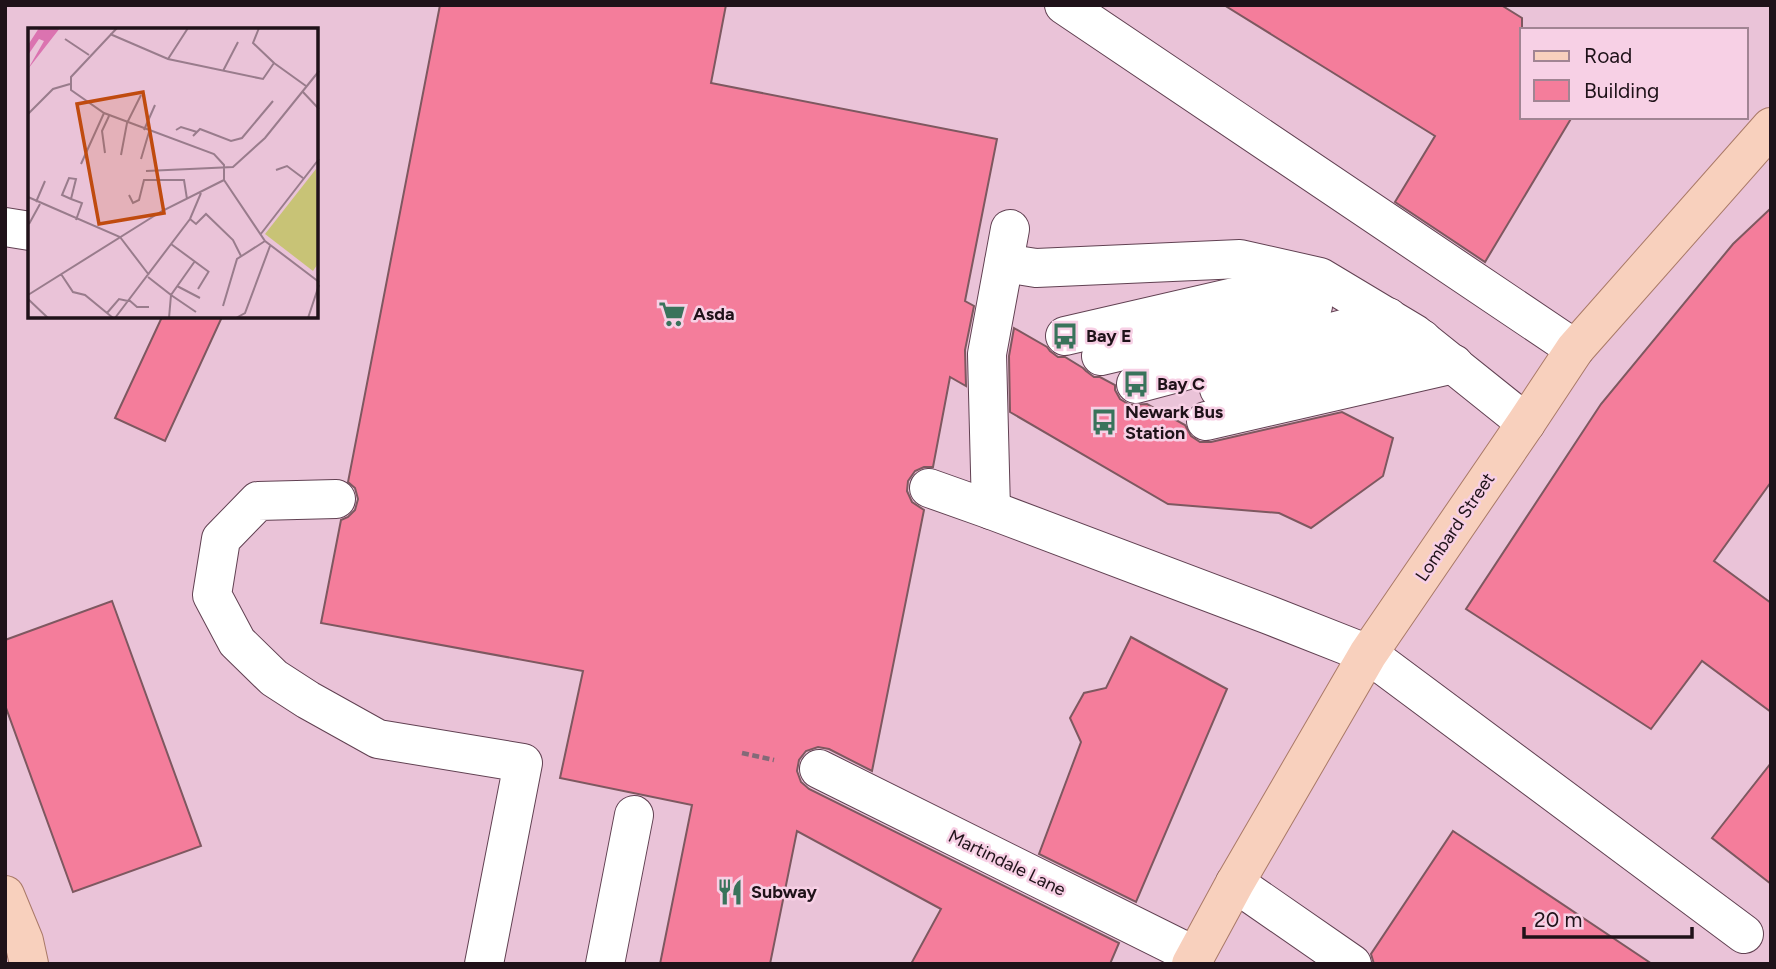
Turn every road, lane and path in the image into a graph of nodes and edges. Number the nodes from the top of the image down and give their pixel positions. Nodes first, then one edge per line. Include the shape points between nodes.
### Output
1 (1064, 5) edge
2 (1771, 127) edge
3 (5, 227) edge
4 (28, 231) edge
5 (1320, 277) junction
6 (1353, 297) junction
7 (1388, 317) junction
8 (1065, 336) dead end
9 (1422, 339) junction
10 (1575, 349) junction
11 (1101, 356) dead end
12 (1454, 364) junction
13 (1136, 384) dead end
14 (1173, 400) dead end
15 (1206, 421) dead end
16 (1526, 423) junction
17 (929, 488) dead end
18 (336, 499) dead end
19 (991, 510) junction
20 (1368, 654) junction
21 (819, 769) dead end
22 (634, 815) dead end
23 (1236, 883) junction
24 (5, 895) edge
25 (1744, 934) dead end
26 (1193, 960) edge
27 (29, 964) edge
28 (484, 964) edge
29 (605, 964) edge
30 (1352, 964) edge

1 - 10 street
2 - 10 main road, Lombard Street
3 - 4 street
5 - 6 street
5 - 8 street
5 - 19 street via 1240,259 1036,268 1007,246 986,354
6 - 7 street
6 - 11 street
7 - 9 street
7 - 13 street
9 - 12 street
9 - 14 street
10 - 16 main road, Lombard Street
12 - 15 street
12 - 16 street
16 - 20 main road, Lombard Street
17 - 19 street
18 - 28 street via 258,501 221,539 212,594 237,642 274,678 343,720 378,739 523,763
19 - 20 street
20 - 23 main road, Lombard Street
20 - 25 street
21 - 26 street, Martindale Lane
22 - 29 street
23 - 26 main road, Lombard Street
23 - 30 street
24 - 27 main road

